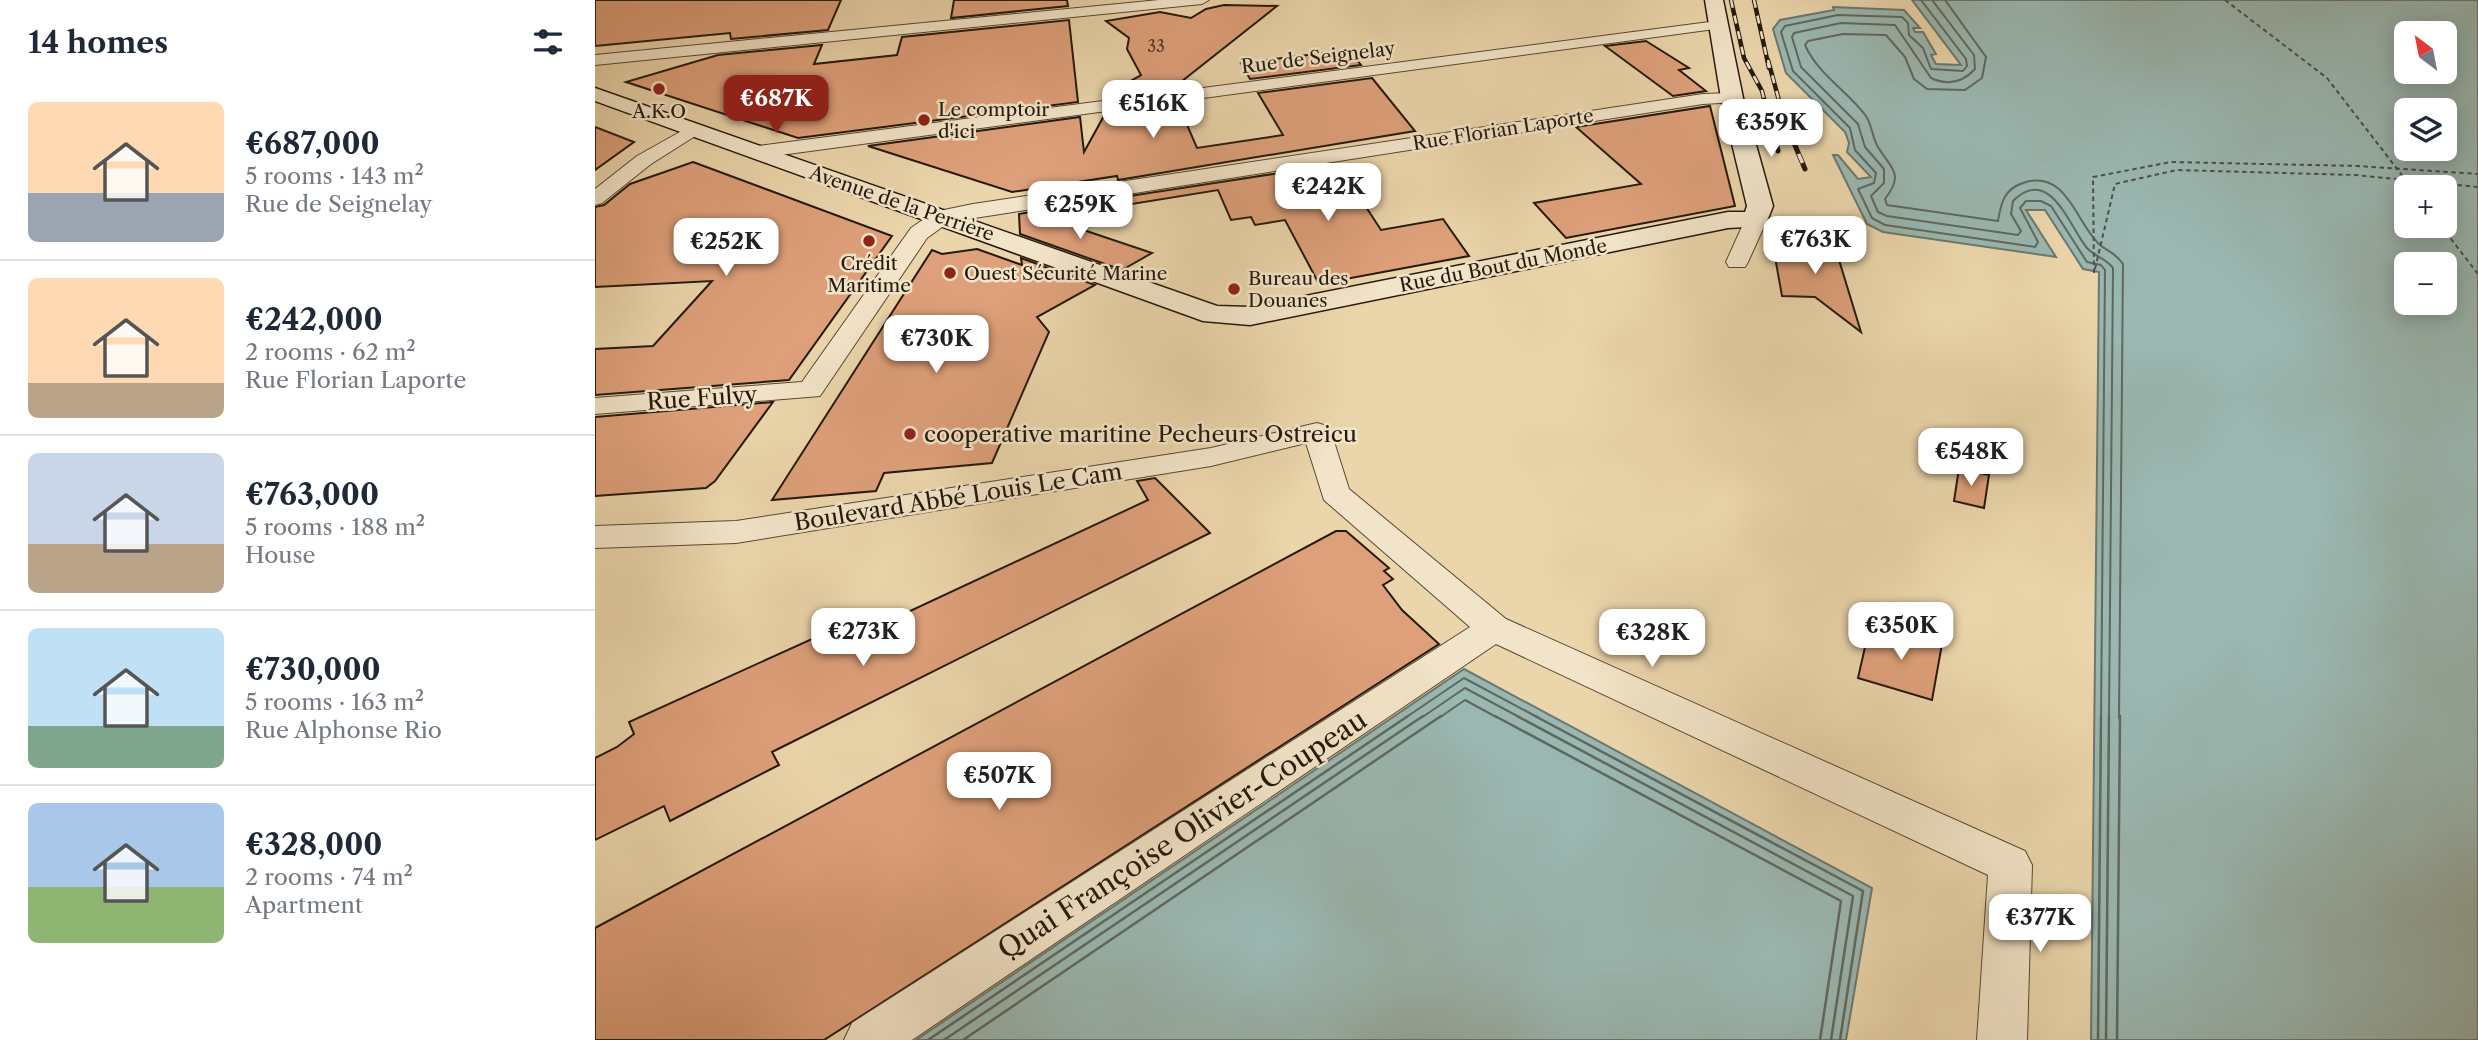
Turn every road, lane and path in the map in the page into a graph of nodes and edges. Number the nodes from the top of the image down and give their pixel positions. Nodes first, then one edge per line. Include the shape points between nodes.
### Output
1 (1202, 0) edge
2 (1714, 0) edge
3 (1717, 25) junction
4 (595, 60) edge
5 (595, 94) edge
6 (1732, 99) junction
7 (694, 130) junction
8 (758, 152) junction
9 (595, 199) edge
10 (941, 217) junction
11 (1756, 220) junction
12 (1737, 262) dead end
13 (1250, 316) joint
14 (595, 406) edge
15 (595, 537) edge
16 (1494, 628) junction
17 (869, 1040) edge
18 (2002, 1040) edge

1 - 4 street
2 - 3 street
3 - 6 street
3 - 8 street, Rue de Seignelay
5 - 7 street, Avenue de la Perrière
6 - 10 street, Rue Florian Laporte via 1703,99
6 - 11 street via 1760,206
7 - 8 street, Avenue de la Perrière
7 - 9 street via 644,160
8 - 10 street, Avenue de la Perrière
10 - 13 street, Avenue de la Perrière via 1214,315
10 - 14 street, Rue Fulvy via 919,233 810,390
11 - 12 street
11 - 13 street, Rue du Bout du Monde via 1728,220
15 - 16 street, Boulevard Abbé Louis Le Cam via 736,532 1211,457 1317,432 1335,494
16 - 17 street, Quai Françoise Olivier-Coupeau
16 - 18 street via 2010,865

